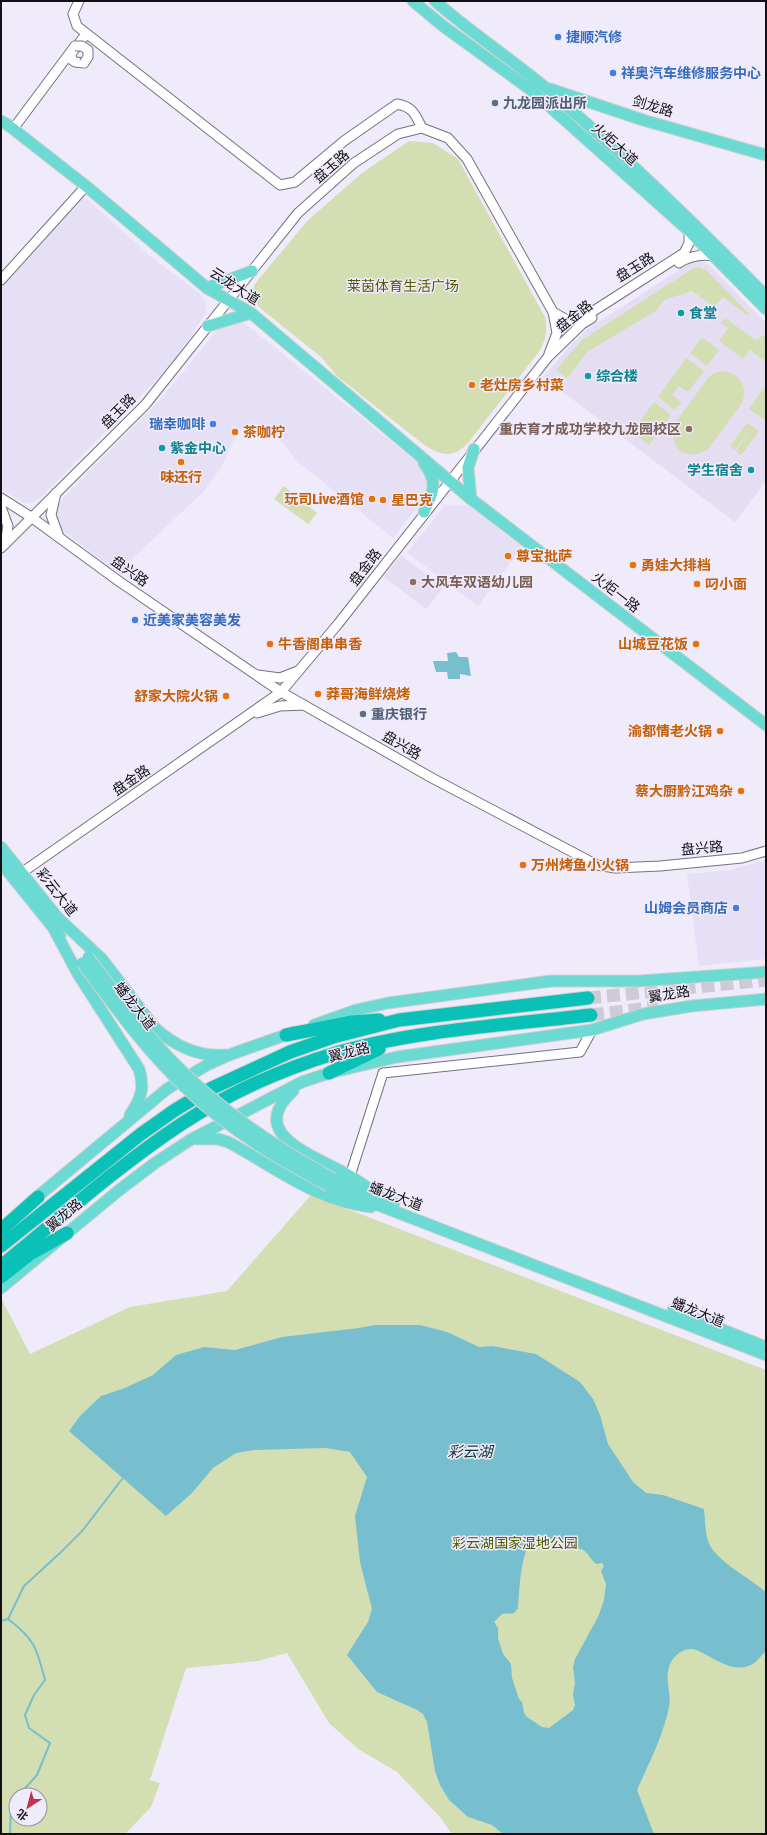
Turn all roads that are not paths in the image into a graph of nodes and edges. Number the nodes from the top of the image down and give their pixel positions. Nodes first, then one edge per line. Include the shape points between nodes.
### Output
1 (79, 1) edge
2 (413, 1) edge
3 (435, 1) edge
4 (442, 1) edge
5 (465, 27) junction
6 (86, 34) junction
7 (546, 88) junction
8 (531, 90) junction
9 (1, 121) edge
10 (422, 128) junction
11 (13, 129) junction
12 (766, 155) edge
13 (86, 186) junction
14 (689, 231) junction
15 (713, 256) junction
16 (252, 271) junction
17 (1, 280) edge
18 (207, 288) junction
19 (766, 296) edge
20 (229, 300) junction
21 (766, 309) edge
22 (553, 312) junction
23 (251, 313) junction
24 (208, 326) junction
25 (548, 357) junction
26 (474, 449) junction
27 (417, 454) junction
28 (449, 480) junction
29 (56, 493) junction
30 (1, 498) edge
31 (471, 500) junction
32 (1, 507) edge
33 (424, 512) junction
34 (31, 517) junction
35 (59, 537) junction
36 (3, 546) edge
37 (299, 671) junction
38 (255, 675) junction
39 (281, 692) junction
40 (304, 705) junction
41 (249, 715) junction
42 (766, 725) edge
43 (1, 847) edge
44 (766, 851) edge
45 (1, 863) edge
46 (18, 875) junction
47 (58, 918) junction
48 (55, 931) junction
49 (85, 960) junction
50 (766, 972) edge
51 (588, 998) tunnel mouth
52 (766, 999) edge
53 (591, 1015) tunnel mouth
54 (398, 1020) junction
55 (592, 1030) junction
56 (286, 1035) junction
57 (403, 1038) junction
58 (229, 1055) junction
59 (329, 1073) junction
60 (302, 1082) junction
61 (121, 1129) junction
62 (190, 1140) junction
63 (350, 1176) junction
64 (38, 1197) joint
65 (385, 1204) junction
66 (5, 1227) edge
67 (67, 1233) junction
68 (1, 1246) edge
69 (27, 1250) junction
70 (1, 1266) edge
71 (6, 1278) edge
72 (1, 1288) edge
73 (766, 1347) edge
74 (766, 1355) edge

1 - 6 street via 73,14 77,26
2 - 8 main road, 火炬大道
3 - 5 main road, 火炬大道
4 - 5 street
5 - 7 main road, 火炬大道
6 - 10 street via 280,185 295,182 344,141 397,104 407,106
6 - 11 street, bridge via 71,54 72,60 78,64 84,63 88,58 88,50 82,46 75,46
7 - 8 main road, 剑龙路
7 - 12 main road, 剑龙路 via 643,120
7 - 19 main road, 火炬大道 via 687,216
8 - 14 main road, 火炬大道
9 - 11 main road, 云龙大道
10 - 16 street, 盘玉路 via 398,134 354,164 298,213
10 - 22 street via 448,138 467,159
11 - 13 main road, 云龙大道
13 - 17 street
13 - 18 main road, 云龙大道
14 - 15 main road, 火炬大道
14 - 22 street, 盘玉路 via 689,243 684,253 581,319 567,320
15 - 21 main road, 火炬大道
15 - 25 street, 盘金路 via 700,254 687,258 582,324
16 - 18 main road
16 - 20 street, 盘玉路
18 - 20 main road, 云龙大道
20 - 23 main road, 云龙大道
20 - 24 street, 盘玉路
22 - 25 street via 557,333
23 - 24 main road
23 - 27 main road, 云龙大道
24 - 29 street, 盘玉路 via 145,405
25 - 26 street, 盘金路
26 - 28 street, 盘金路
26 - 31 main road via 468,468
27 - 28 main road, 云龙大道
27 - 33 main road via 432,473 434,490
28 - 31 main road, 火炬一路
28 - 33 street, 盘金路
29 - 34 street, 盘玉路
29 - 35 street via 51,515
30 - 34 street, 盘兴路
31 - 42 main road, 火炬一路
32 - 36 street via 8,526
33 - 37 street, 盘金路
34 - 35 street, 盘兴路
34 - 36 street, 盘玉路
35 - 38 street, 盘兴路
37 - 38 street via 280,678
37 - 39 street, 盘金路
38 - 39 street, 盘兴路
39 - 40 street, 盘兴路
39 - 41 street, 盘金路
40 - 41 street via 280,706
40 - 44 street, 盘兴路 via 432,778 597,865 615,868 660,866 742,858
41 - 46 street, 盘金路
43 - 46 main road, 彩云大道
45 - 46 main road, 彩云大道
46 - 47 main road, 彩云大道
46 - 48 main road, 彩云大道
47 - 49 main road, 彩云大道
47 - 58 main road via 102,959 164,1037 202,1054
48 - 49 main road, 彩云大道
48 - 61 main road via 78,974 139,1070 141,1098
49 - 65 main road, 蟠龙大道, bridge via 124,1018 189,1092 245,1137 279,1159
50 - 56 main road, 翼龙路 via 639,981 551,981 420,998 356,1010
51 - 54 highway, 翼龙路
52 - 55 main road, 翼龙路 via 692,1006 643,1014
53 - 57 highway, 翼龙路
54 - 56 highway via 363,1020
54 - 66 highway, 翼龙路 via 333,1037 290,1052 210,1089 175,1110
55 - 59 main road, 翼龙路 via 397,1057
55 - 63 street via 580,1052 383,1073
56 - 58 main road, 翼龙路
57 - 59 highway
57 - 69 highway, 翼龙路 via 336,1053 295,1067 220,1101 151,1145
58 - 61 main road, 翼龙路 via 167,1089
59 - 60 main road, 翼龙路
60 - 62 main road, 翼龙路
60 - 63 main road via 280,1104 276,1119 282,1135 295,1146
61 - 64 main road, 翼龙路
62 - 65 main road via 223,1140 330,1198 351,1204
62 - 67 main road, 翼龙路 via 155,1163
63 - 65 main road
64 - 66 highway
65 - 73 main road, 蟠龙大道
65 - 74 main road, 蟠龙大道
66 - 68 highway, 翼龙路
67 - 69 highway
67 - 71 main road, 翼龙路
69 - 70 highway, 翼龙路
69 - 71 highway
71 - 72 main road, 翼龙路

